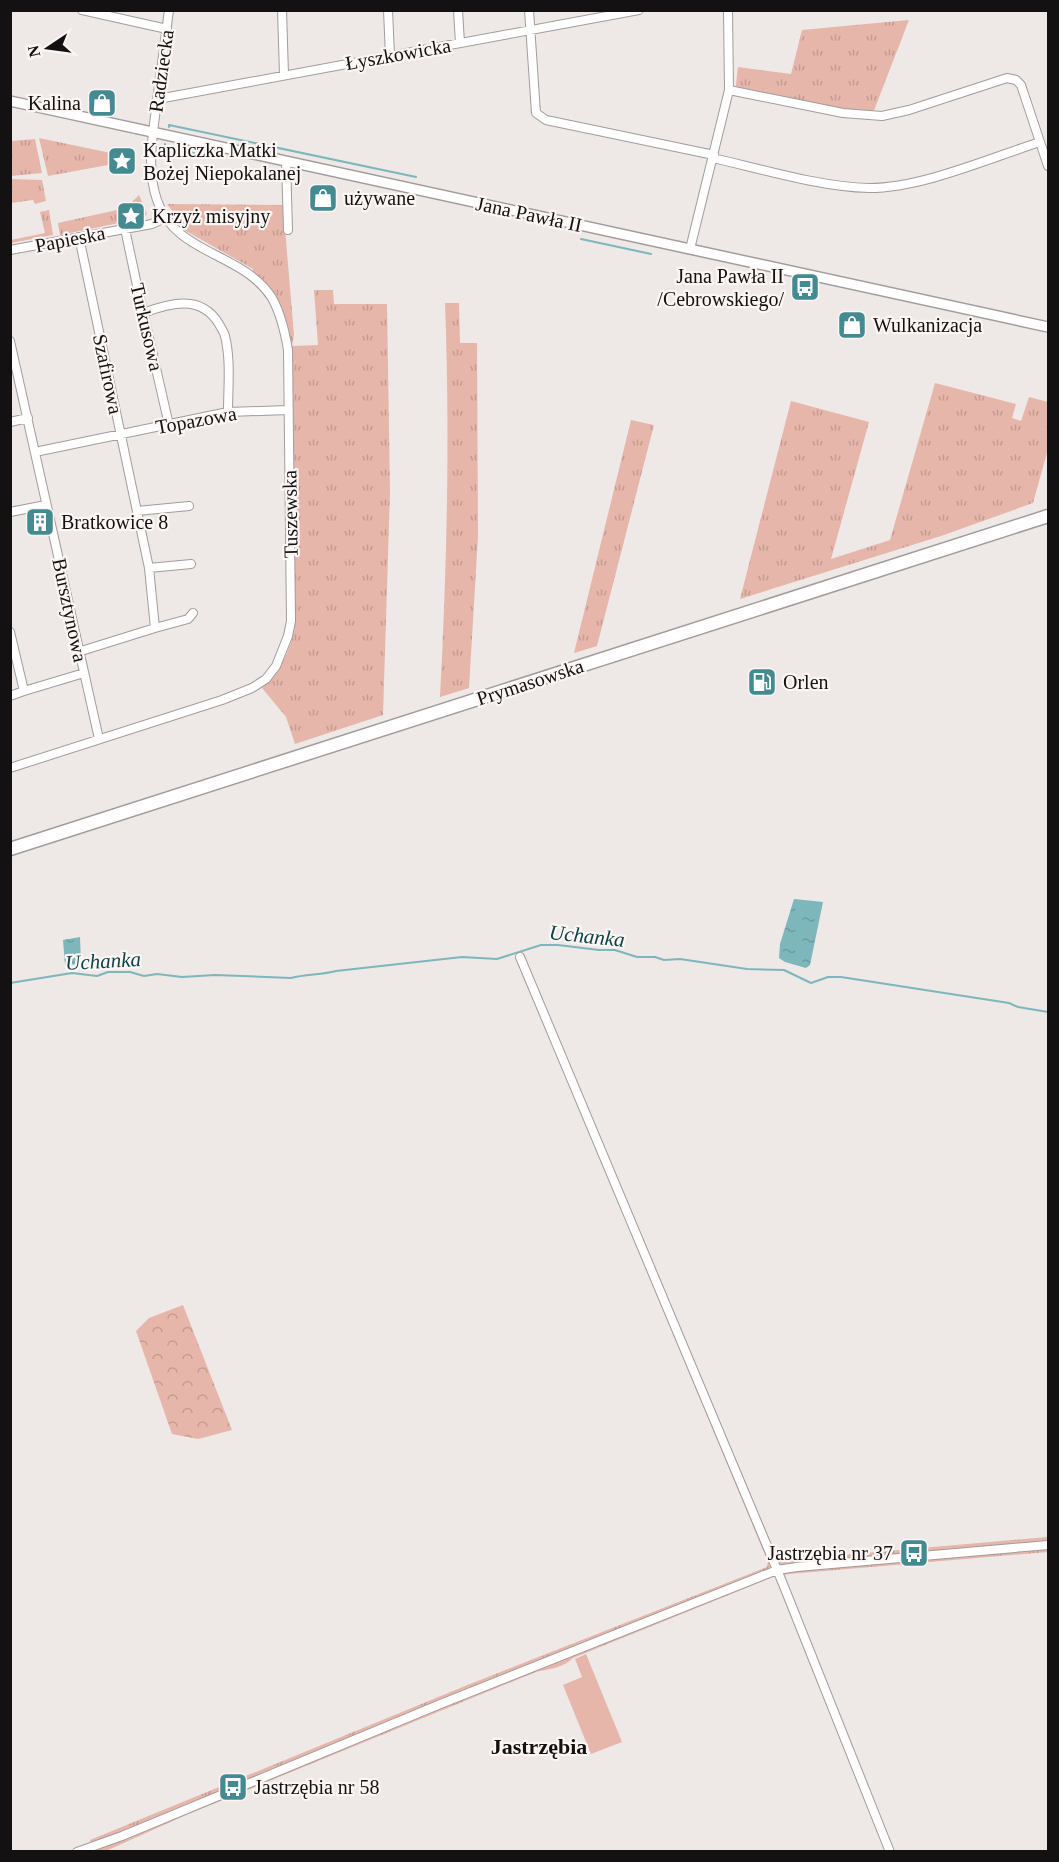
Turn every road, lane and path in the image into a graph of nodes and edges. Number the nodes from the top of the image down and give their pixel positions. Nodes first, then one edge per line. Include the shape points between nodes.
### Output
1 (82, 10) edge
2 (169, 10) edge
3 (282, 10) edge
4 (387, 10) edge
5 (458, 10) edge
6 (529, 10) edge
7 (639, 10) edge
8 (728, 10) edge
9 (602, 14) edge
10 (167, 29) junction
11 (529, 30) junction
12 (460, 43) junction
13 (390, 56) junction
14 (284, 75) junction
15 (729, 90) junction
16 (158, 99) junction
17 (10, 101) edge
18 (153, 132) junction
19 (1040, 142) junction
20 (713, 156) junction
21 (286, 161) junction
22 (1048, 166) edge
23 (165, 218) junction
24 (125, 229) junction
25 (288, 230) dead end
26 (79, 237) junction
27 (690, 249) junction
28 (10, 250) edge
29 (143, 313) junction
30 (1048, 327) edge
31 (10, 341) edge
32 (288, 410) junction
33 (228, 412) junction
34 (27, 418) junction
35 (10, 422) edge
36 (170, 425) junction
37 (121, 435) junction
38 (35, 452) junction
39 (46, 505) junction
40 (189, 506) dead end
41 (137, 511) junction
42 (10, 512) edge
43 (1048, 516) edge
44 (191, 564) dead end
45 (149, 568) junction
46 (193, 614) dead end
47 (155, 627) junction
48 (10, 632) edge
49 (78, 652) junction
50 (80, 674) junction
51 (24, 692) junction
52 (10, 696) edge
53 (99, 739) junction
54 (10, 768) edge
55 (10, 849) edge
56 (520, 957) dead end
57 (1048, 1545) edge
58 (777, 1570) junction
59 (77, 1851) edge
60 (890, 1851) edge

1 - 10 street
2 - 10 street, Radziecka
3 - 14 street
4 - 13 street
5 - 12 street
6 - 11 street
7 - 9 street, Łyszkowicka
8 - 15 street
9 - 11 street, Łyszkowicka
10 - 16 street, Radziecka
11 - 12 street, Łyszkowicka
11 - 20 street via 536,113 546,120
12 - 13 street, Łyszkowicka
13 - 14 street, Łyszkowicka
14 - 16 street, Łyszkowicka
15 - 19 street via 876,116 909,110 1007,78 1022,85
15 - 20 street
16 - 18 street, Radziecka
17 - 18 street, Jana Pawła II
18 - 21 street, Jana Pawła II
18 - 23 street, Tuszewska via 153,180
19 - 20 street via 919,182 871,188 845,186
19 - 22 street
20 - 27 street
21 - 25 street
21 - 27 street, Jana Pawła II
23 - 24 street, Papieska
23 - 32 street, Tuszewska via 184,238 249,275 271,298 287,343
24 - 26 street, Papieska
24 - 29 street, Turkusowa
26 - 28 street, Papieska
26 - 37 street, Szafirowa
27 - 30 street, Jana Pawła II
29 - 33 street via 186,302 214,316 225,335
29 - 36 street, Turkusowa
31 - 34 street, Bursztynowa
32 - 33 street, Topazowa
32 - 53 street, Tuszewska via 291,621 276,666 266,679 239,694
33 - 36 street, Topazowa
34 - 35 street
34 - 38 street, Bursztynowa
36 - 37 street, Topazowa
37 - 38 street, Topazowa
37 - 41 street, Szafirowa
38 - 39 street, Bursztynowa
39 - 42 street
39 - 49 street, Bursztynowa
40 - 41 street
41 - 45 street, Szafirowa
43 - 55 main road, Prymasowska
44 - 45 street
45 - 47 street, Szafirowa
46 - 47 street via 188,619
47 - 49 street
48 - 51 street
49 - 50 street, Bursztynowa
50 - 51 street
50 - 53 street, Bursztynowa
51 - 52 street
53 - 54 street, Tuszewska
56 - 58 street
57 - 58 street
58 - 59 street
58 - 60 street

